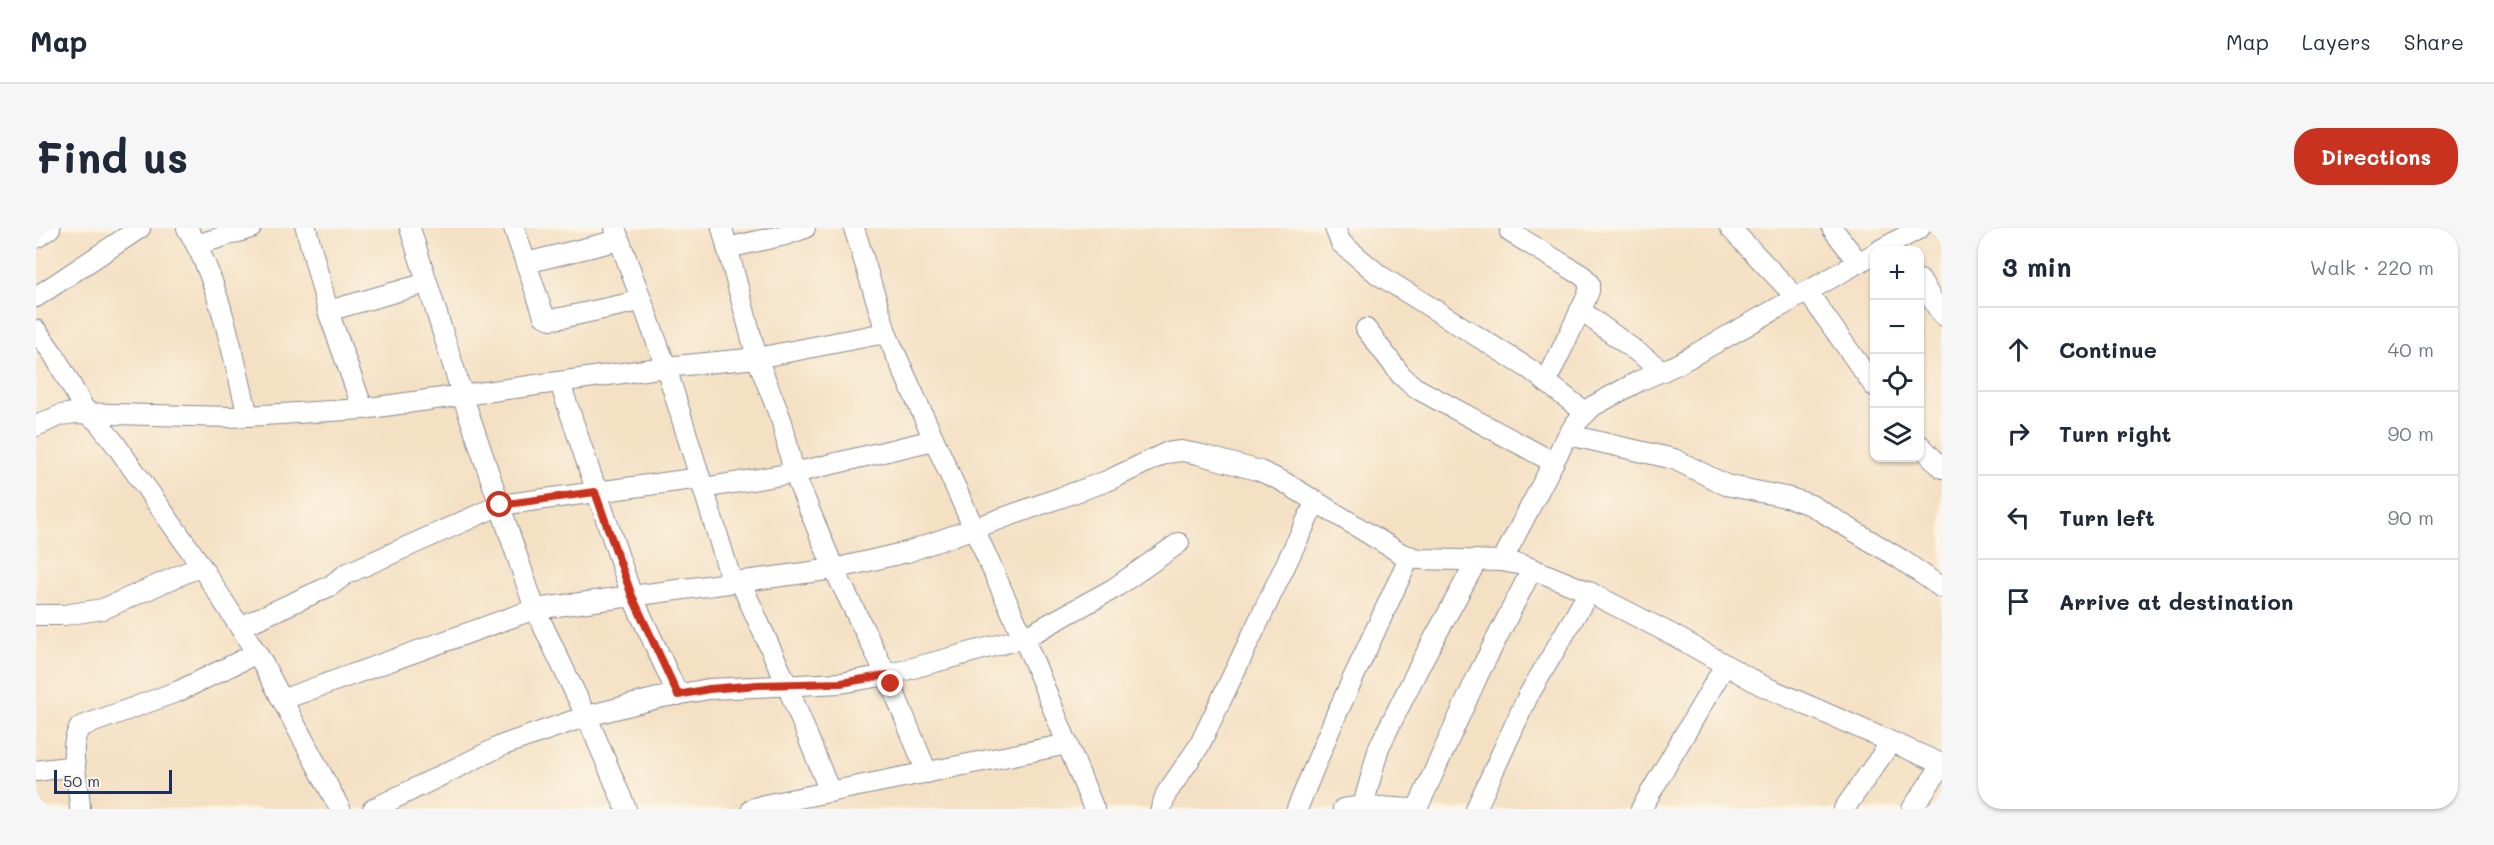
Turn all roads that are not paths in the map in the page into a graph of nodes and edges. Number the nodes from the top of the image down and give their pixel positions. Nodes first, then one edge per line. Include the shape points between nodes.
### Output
1 (50, 228) edge
2 (140, 228) edge
3 (251, 228) edge
4 (306, 228) edge
5 (410, 228) edge
6 (514, 228) edge
7 (722, 228) edge
8 (805, 228) edge
9 (854, 228) edge
10 (1730, 228) edge
11 (1832, 228) edge
12 (1920, 228) edge
13 (1510, 232) dead end
14 (1343, 233) edge
15 (617, 234) edge
16 (191, 237) edge
17 (36, 238) edge
18 (1895, 246) edge
19 (727, 248) junction
20 (1867, 258) edge
21 (526, 263) junction
22 (427, 283) junction
23 (1924, 286) edge
24 (1802, 294) junction
25 (36, 297) edge
26 (640, 301) junction
27 (1581, 310) junction
28 (328, 311) junction
29 (1942, 315) edge
30 (1366, 329) dead end
31 (36, 330) edge
32 (888, 336) junction
33 (757, 358) junction
34 (666, 367) junction
35 (1663, 371) junction
36 (1870, 380) edge
37 (1546, 382) junction
38 (560, 383) junction
39 (463, 397) junction
40 (363, 410) junction
41 (86, 412) junction
42 (1586, 413) junction
43 (248, 416) junction
44 (36, 426) edge
45 (1569, 435) junction
46 (934, 440) junction
47 (1924, 449) edge
48 (1553, 462) junction
49 (1942, 468) edge
50 (794, 473) junction
51 (702, 483) junction
52 (595, 492) junction
53 (1316, 501) junction
54 (500, 505) junction
55 (976, 529) junction
56 (1179, 543) dead end
57 (1410, 556) junction
58 (1477, 560) junction
59 (1502, 561) junction
60 (201, 566) junction
61 (834, 569) junction
62 (1532, 569) junction
63 (736, 582) junction
64 (1942, 588) edge
65 (1589, 592) junction
66 (632, 596) junction
67 (535, 609) junction
68 (36, 615) edge
69 (240, 627) junction
70 (1024, 638) junction
71 (257, 653) junction
72 (1725, 665) junction
73 (887, 675) junction
74 (787, 685) junction
75 (678, 695) junction
76 (284, 699) junction
77 (587, 716) junction
78 (1891, 742) junction
79 (1068, 744) junction
80 (1942, 765) edge
81 (75, 766) junction
82 (36, 771) edge
83 (927, 773) junction
84 (830, 792) junction
85 (1353, 808) edge
86 (80, 809) edge
87 (340, 809) edge
88 (373, 809) edge
89 (626, 809) edge
90 (752, 809) edge
91 (1094, 809) edge
92 (1161, 809) edge
93 (1297, 809) edge
94 (1411, 809) edge
95 (1417, 809) edge
96 (1476, 809) edge
97 (1641, 809) edge
98 (1844, 809) edge
99 (1912, 809) edge

1 - 17 street
2 - 25 street
3 - 16 street
4 - 28 street
5 - 22 street
6 - 21 street
7 - 19 street
8 - 19 street
9 - 32 street
10 - 24 street
11 - 20 street
12 - 18 street
13 - 27 street via 1583,276 1589,291
14 - 37 street via 1379,275
15 - 21 street
15 - 26 street
16 - 43 street via 223,319
19 - 33 street
20 - 24 street
21 - 26 street via 544,316 551,319
22 - 28 street
22 - 39 street
23 - 29 street
24 - 35 street
24 - 36 street
26 - 34 street
27 - 35 street
27 - 37 street
28 - 40 street
30 - 48 street via 1414,387
31 - 41 street
32 - 33 street via 880,334
32 - 46 street
33 - 34 street
33 - 50 street via 782,422
34 - 38 street
34 - 51 street
35 - 42 street
37 - 42 street
38 - 39 street
38 - 52 street
39 - 40 street
39 - 54 street
40 - 43 street
41 - 43 street
41 - 44 street via 61,415
41 - 60 street via 116,445
42 - 45 street
45 - 48 street
45 - 64 street via 1674,459 1726,485 1811,505
46 - 50 street
46 - 55 street
47 - 49 street
48 - 59 street
50 - 51 street
50 - 61 street
51 - 52 street
51 - 63 street
52 - 54 street
52 - 66 street
53 - 55 street via 1260,471 1181,451 1166,453 1107,481
53 - 57 street
53 - 92 street via 1199,746 1166,794
54 - 67 street
54 - 69 street
55 - 61 street via 907,552
55 - 70 street
56 - 70 street via 1113,589
57 - 58 street
57 - 93 street
58 - 59 street
58 - 85 street via 1379,747
59 - 62 street
60 - 68 street via 103,609
60 - 69 street
61 - 63 street
61 - 73 street
62 - 65 street
62 - 95 street
63 - 66 street
63 - 74 street
65 - 72 street
65 - 96 street via 1528,696
66 - 67 street
66 - 75 street
67 - 76 street
67 - 77 street
69 - 71 street
70 - 73 street
70 - 79 street
71 - 76 street
71 - 81 street via 179,691 80,726 76,733
72 - 78 street
72 - 97 street
73 - 74 street via 841,683
73 - 83 street
74 - 75 street via 709,689
74 - 84 street
75 - 77 street
76 - 87 street
77 - 88 street via 503,745
77 - 89 street
78 - 80 street
78 - 98 street
79 - 83 street
79 - 91 street
80 - 99 street
81 - 82 street
81 - 86 street
83 - 84 street
84 - 90 street
85 - 94 street

